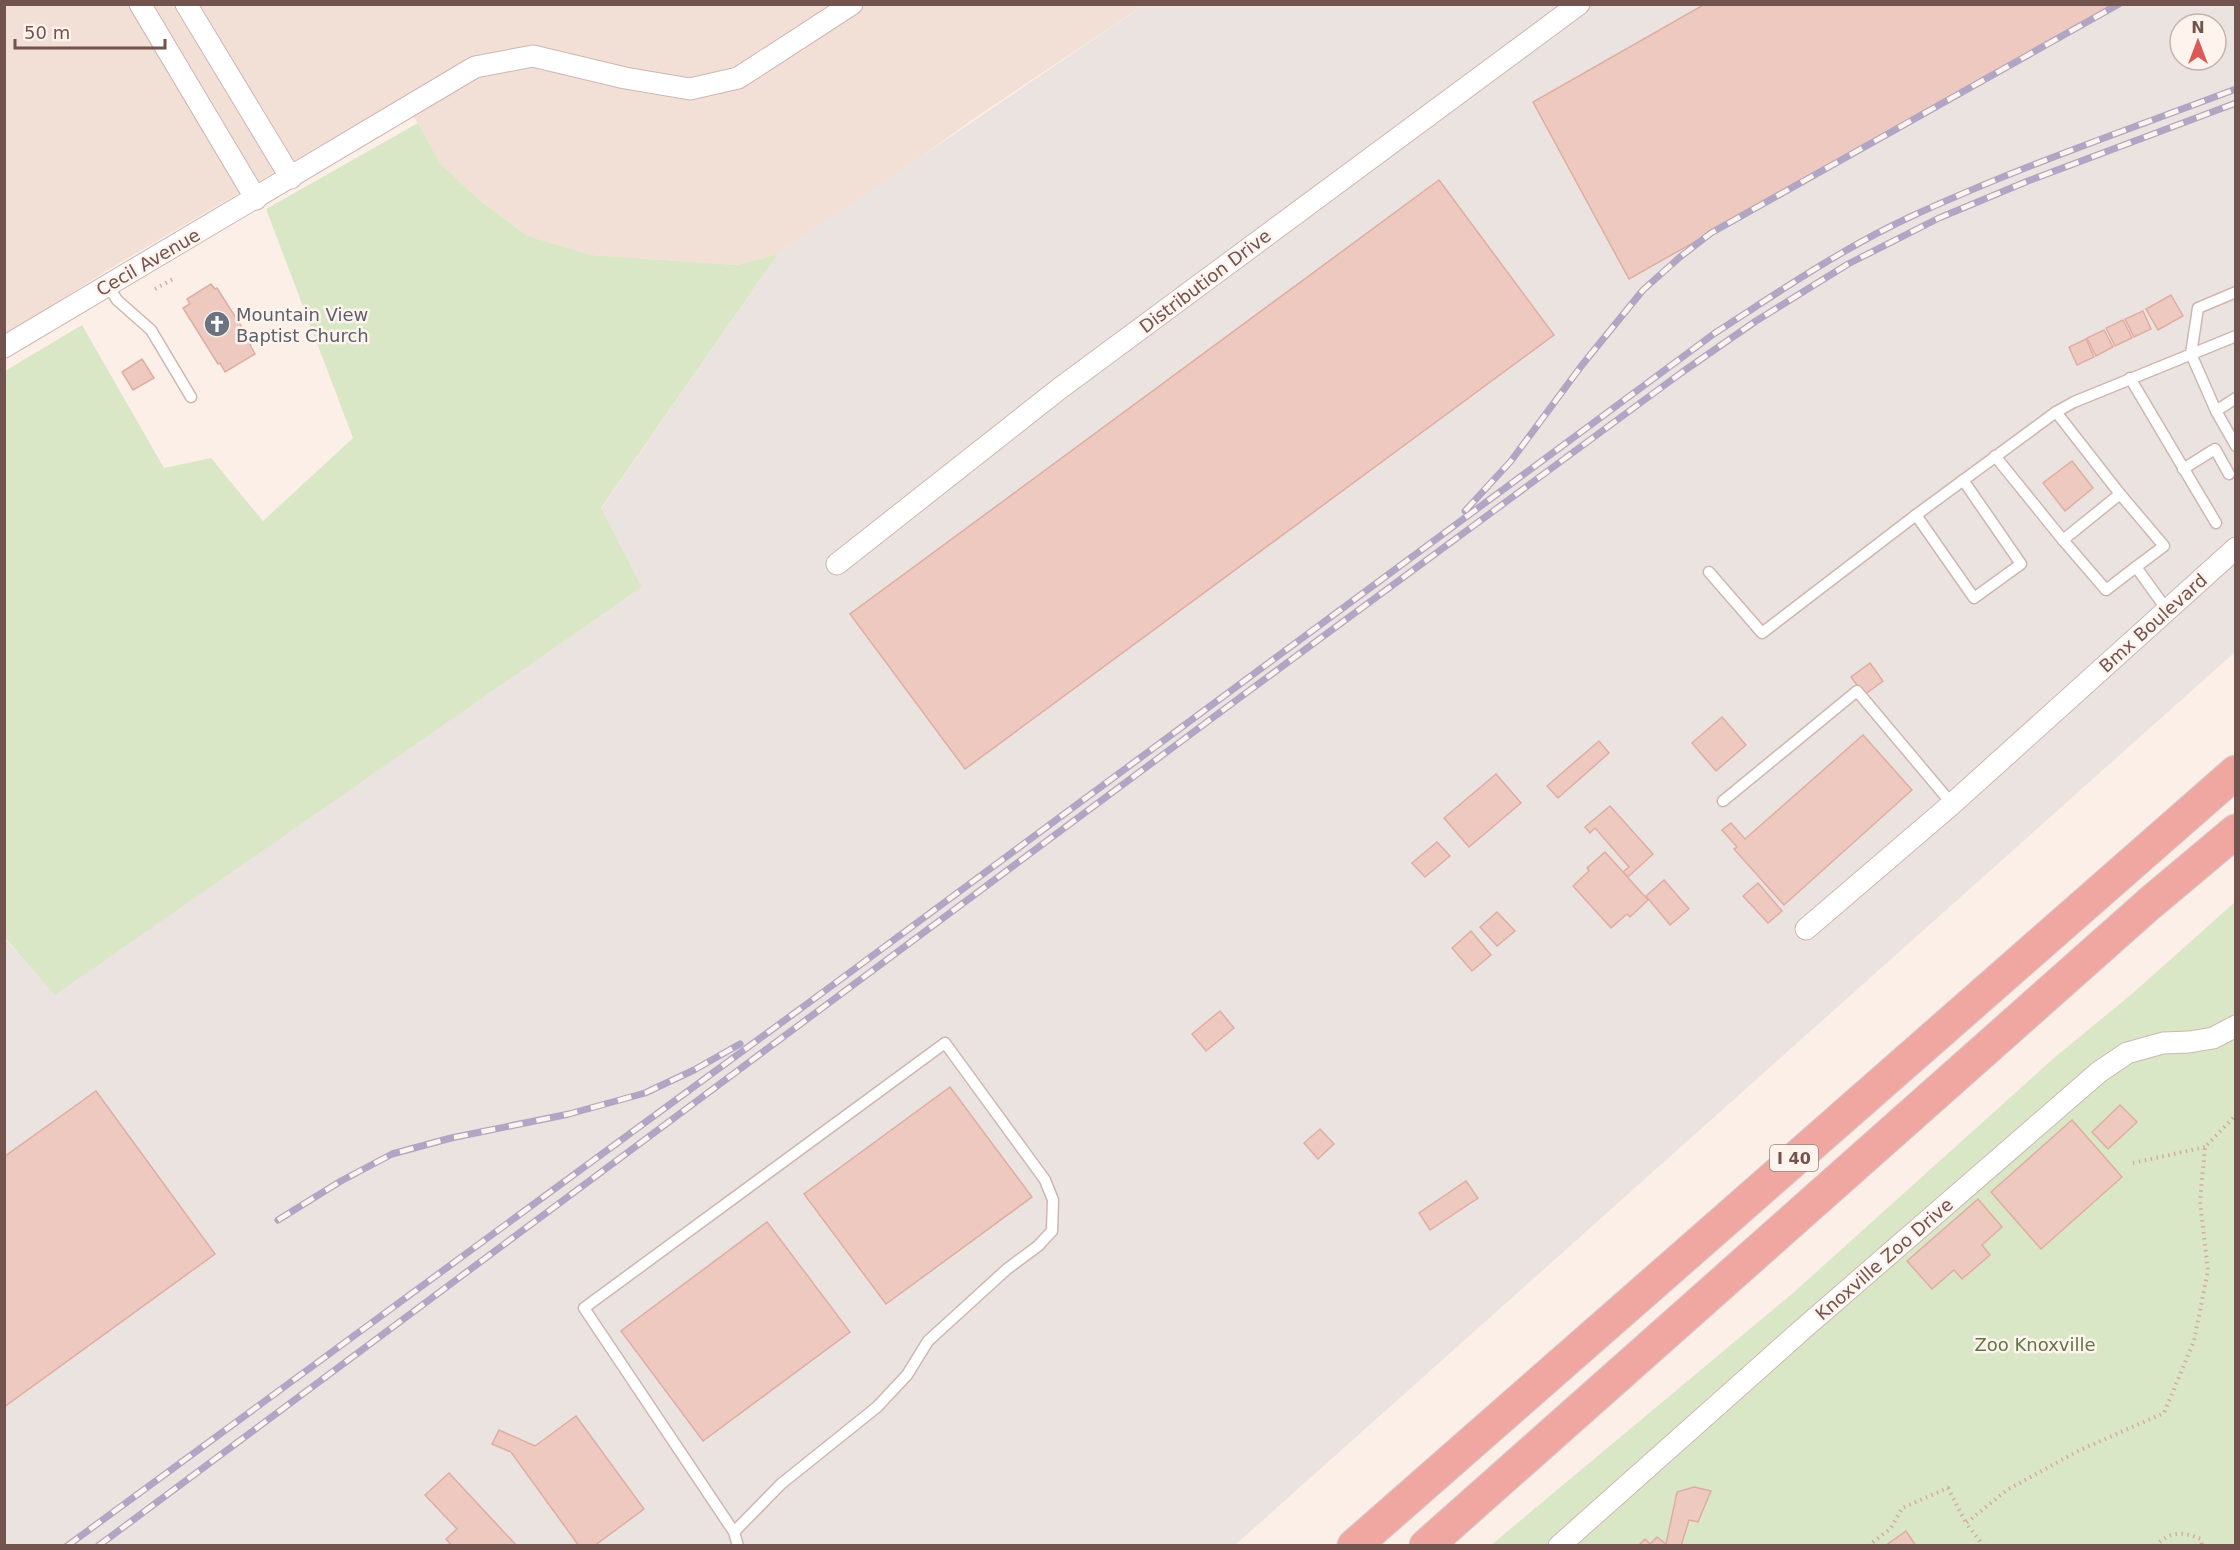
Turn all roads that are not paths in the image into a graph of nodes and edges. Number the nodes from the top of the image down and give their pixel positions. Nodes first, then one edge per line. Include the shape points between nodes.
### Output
1 (140, 4) edge
2 (186, 4) edge
3 (852, 4) edge
4 (1579, 4) edge
5 (826, 11) edge
6 (291, 178) junction
7 (256, 199) junction
8 (108, 285) junction
9 (2235, 292) edge
10 (2235, 336) edge
11 (4, 347) edge
12 (2191, 354) junction
13 (2130, 378) junction
14 (191, 397) dead end
15 (2235, 398) edge
16 (2216, 411) junction
17 (2056, 412) junction
18 (2235, 446) edge
19 (1995, 456) junction
20 (2183, 469) junction
21 (2229, 474) dead end
22 (1963, 480) junction
23 (2120, 494) junction
24 (1916, 515) junction
25 (2216, 523) dead end
26 (2063, 540) junction
27 (2235, 548) edge
28 (837, 564) dead end
29 (2136, 567) junction
30 (1709, 572) dead end
31 (2167, 609) junction
32 (2235, 772) edge
33 (1723, 801) dead end
34 (1952, 804) junction
35 (2235, 831) edge
36 (1806, 929) dead end
37 (2235, 1026) edge
38 (734, 1532) junction
39 (738, 1545) edge
40 (1354, 1545) edge
41 (1426, 1545) edge
42 (1559, 1545) edge

1 - 7 street
2 - 6 street
3 - 5 street, Cecil Avenue
4 - 28 street, Distribution Drive via 1059,389
5 - 6 street, Cecil Avenue via 738,78 690,89 533,56 475,67
6 - 7 street, Cecil Avenue
7 - 8 street, Cecil Avenue
8 - 11 street, Cecil Avenue
8 - 14 lane via 117,300 151,330
9 - 12 lane via 2198,308
10 - 12 lane
12 - 13 lane
12 - 16 lane
13 - 17 lane
13 - 20 lane
15 - 16 lane
16 - 18 lane
17 - 19 lane
17 - 23 lane
19 - 22 lane
19 - 26 lane
20 - 21 lane via 2215,449
20 - 25 lane
22 - 24 lane
22 - 24 lane via 2021,564 1974,597
23 - 26 lane
23 - 29 lane via 2164,546
24 - 30 lane via 1762,633
26 - 29 lane via 2106,590
27 - 31 street, Bmx Boulevard
29 - 31 lane
31 - 34 street, Bmx Boulevard
32 - 40 highway, I 40
33 - 34 lane via 1857,691
34 - 36 street, Bmx Boulevard
35 - 41 highway, I 40
37 - 42 street, Knoxville Zoo Drive via 2213,1038 2163,1043 2127,1053 2099,1072
38 - 38 lane via 781,1484 877,1407 907,1375 928,1341 1052,1230 1053,1200 1045,1180 945,1043 584,1308
38 - 39 lane

